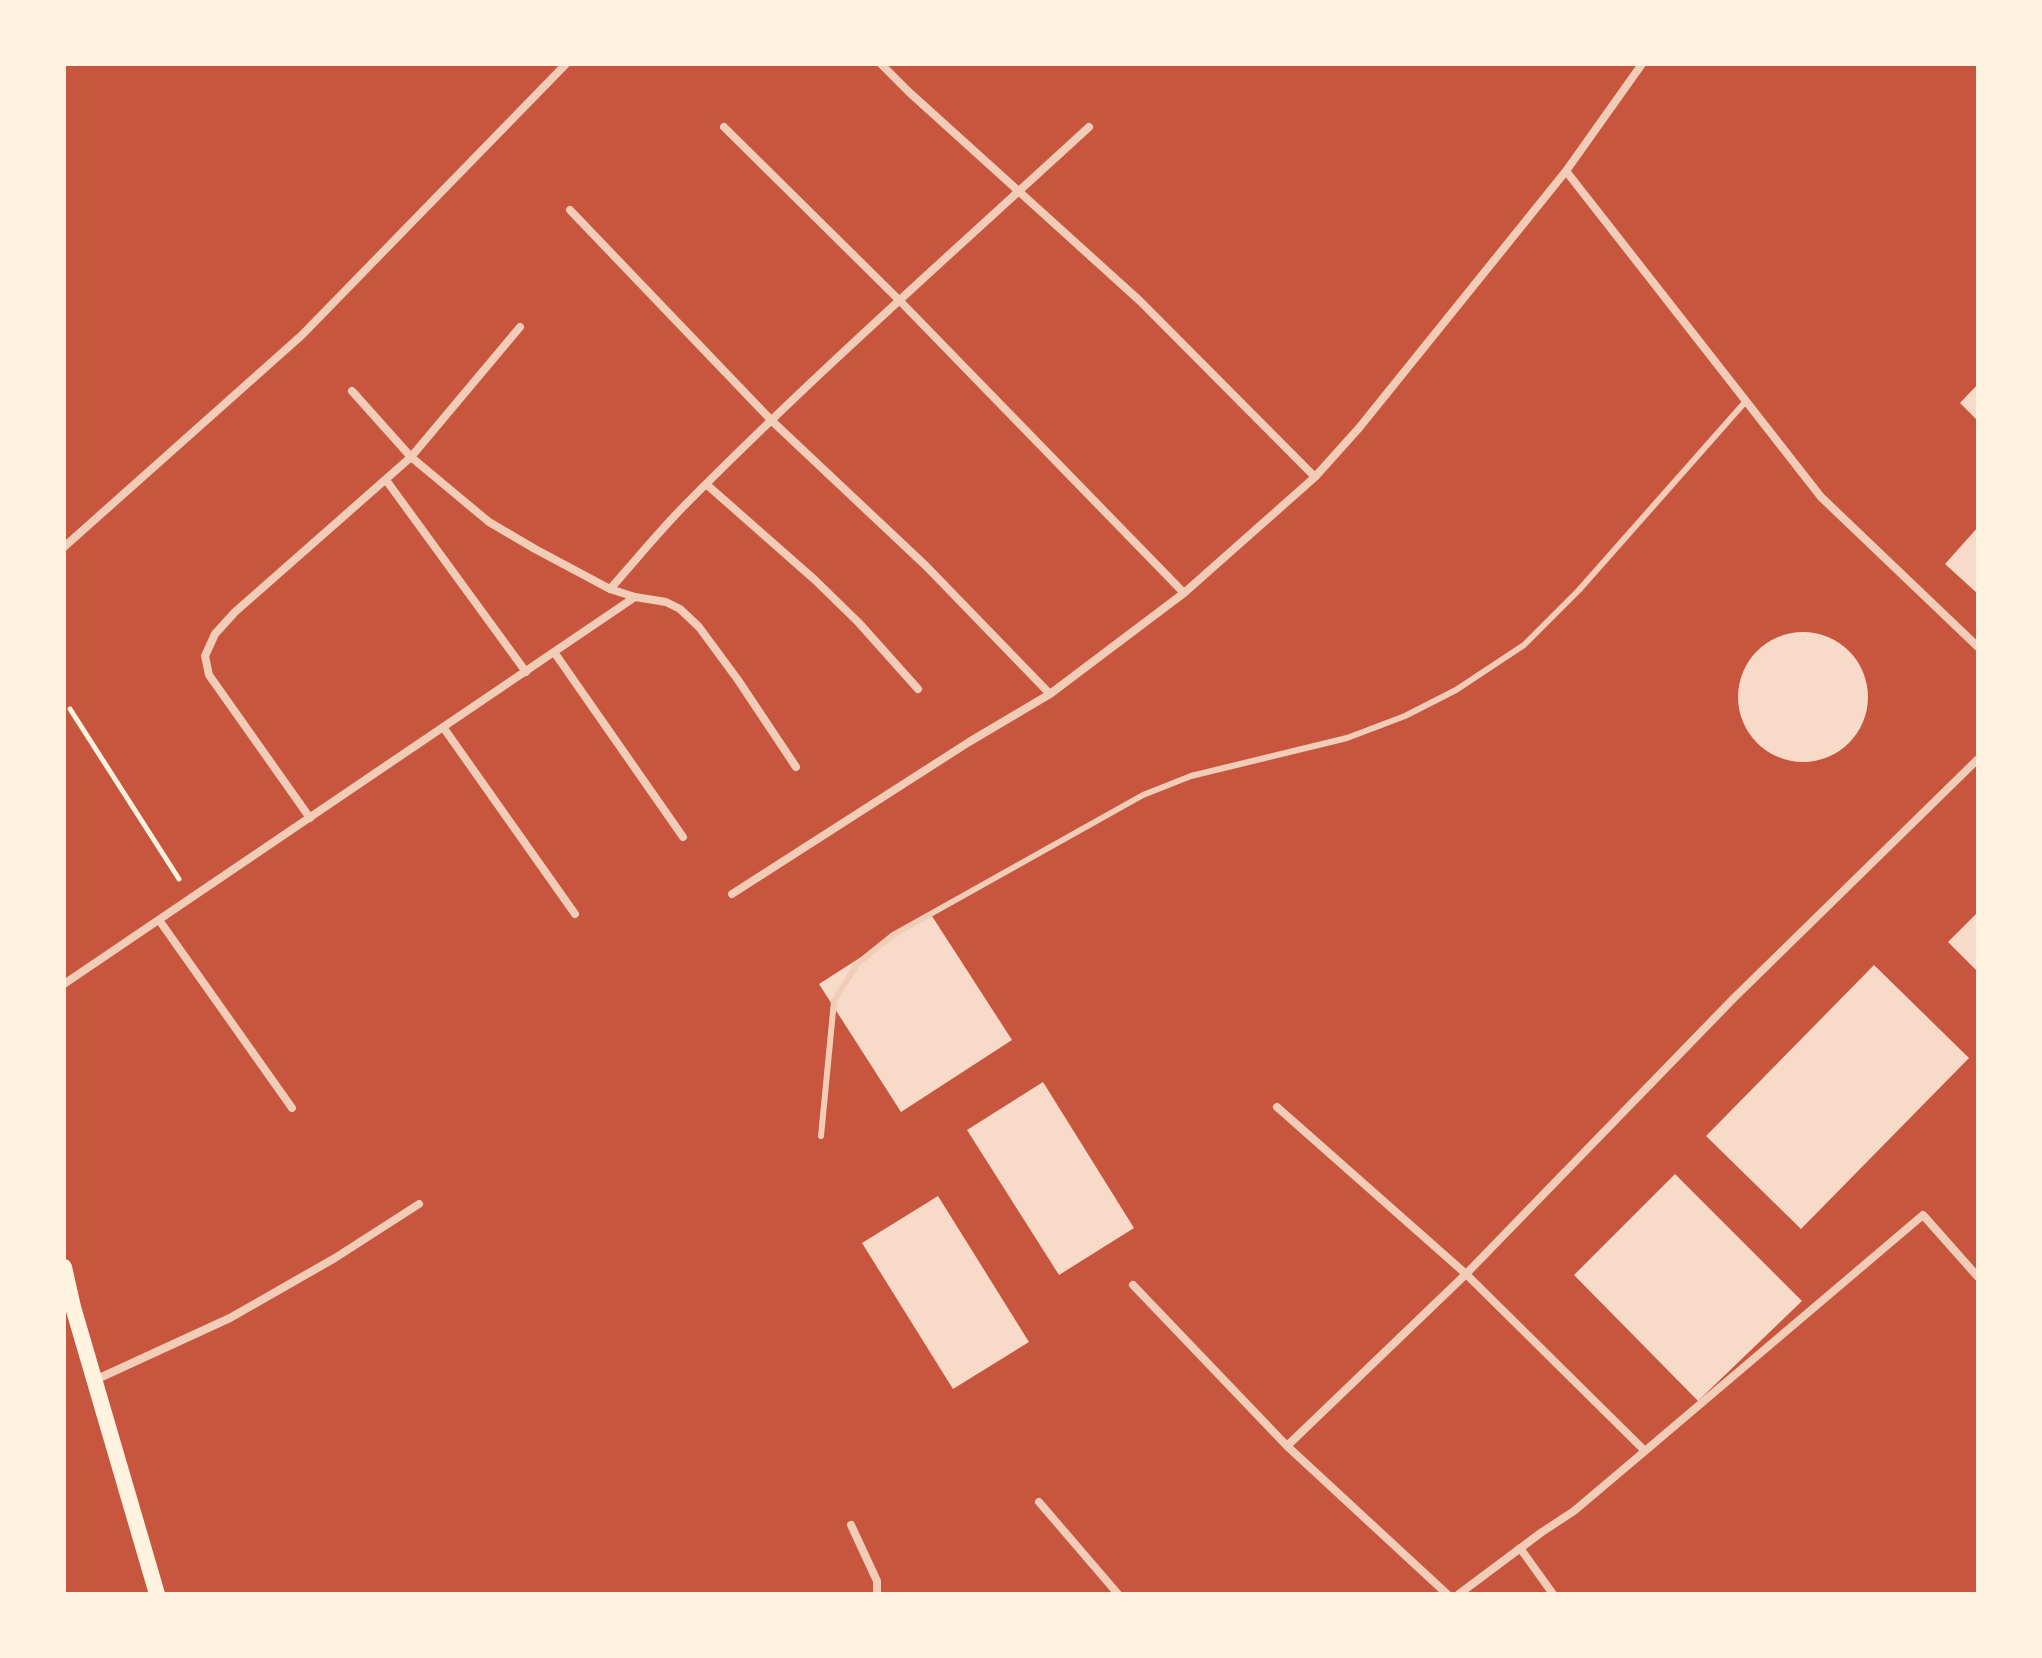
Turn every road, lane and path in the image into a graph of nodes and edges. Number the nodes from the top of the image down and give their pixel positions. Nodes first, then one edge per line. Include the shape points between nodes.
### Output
1 (566, 64) edge
2 (881, 64) edge
3 (1642, 64) edge
4 (724, 127) dead end
5 (1089, 127) dead end
6 (1566, 171) junction
7 (1019, 192) junction
8 (570, 210) dead end
9 (899, 300) junction
10 (520, 327) dead end
11 (352, 391) dead end
12 (1746, 401) junction
13 (772, 421) junction
14 (411, 457) junction
15 (1315, 477) junction
16 (386, 480) junction
17 (706, 484) junction
18 (64, 547) edge
19 (610, 589) junction
20 (1184, 593) junction
21 (635, 597) junction
22 (1978, 647) edge
23 (554, 652) junction
24 (526, 672) junction
25 (918, 689) dead end
26 (1050, 694) junction
27 (70, 709) dead end
28 (443, 727) junction
29 (1978, 759) edge
30 (796, 767) dead end
31 (310, 818) junction
32 (683, 837) dead end
33 (732, 894) dead end
34 (191, 897) junction
35 (575, 914) dead end
36 (159, 920) junction
37 (64, 984) edge
38 (1277, 1107) dead end
39 (292, 1108) dead end
40 (821, 1136) dead end
41 (419, 1204) dead end
42 (64, 1267) edge
43 (1466, 1274) junction
44 (1978, 1277) edge
45 (1133, 1285) dead end
46 (94, 1380) junction
47 (1287, 1446) junction
48 (1645, 1451) junction
49 (1039, 1502) dead end
50 (851, 1525) dead end
51 (1520, 1548) junction
52 (1115, 1590) edge
53 (157, 1594) edge
54 (877, 1594) edge
55 (1103, 1594) edge
56 (1447, 1594) edge
57 (1459, 1594) edge
58 (1553, 1594) edge

1 - 18 street via 302,335
2 - 7 street
3 - 6 street
4 - 9 street
5 - 7 street
6 - 12 street
6 - 15 street
7 - 9 street
7 - 15 street via 1140,301
8 - 13 street
9 - 13 street
9 - 20 street
10 - 14 street
11 - 14 street
12 - 22 street via 1821,497
12 - 40 lane via 1524,645 1456,690 1347,738 1191,776 1143,795 893,935 857,964 834,1001
13 - 17 street
13 - 26 street via 926,566
14 - 16 street
14 - 19 street via 489,522
15 - 20 street
16 - 24 street
16 - 31 street via 235,612 215,634 205,656 209,675
17 - 19 street
17 - 25 street via 826,591
19 - 21 street
20 - 26 street
21 - 23 street
21 - 30 street via 666,602 699,627
23 - 24 street
23 - 32 street
24 - 28 street
26 - 33 street
27 - 34 path
28 - 31 street
28 - 35 street
29 - 43 street via 1733,999
31 - 34 street
34 - 36 street
36 - 37 street
36 - 39 street
38 - 43 street
41 - 46 street via 230,1318
42 - 46 main road
43 - 47 street
43 - 48 street
44 - 48 street via 1923,1215
45 - 47 street
46 - 53 main road
47 - 56 street
48 - 51 street
49 - 52 street
50 - 54 street via 877,1581
51 - 57 street
51 - 58 street
52 - 55 street

